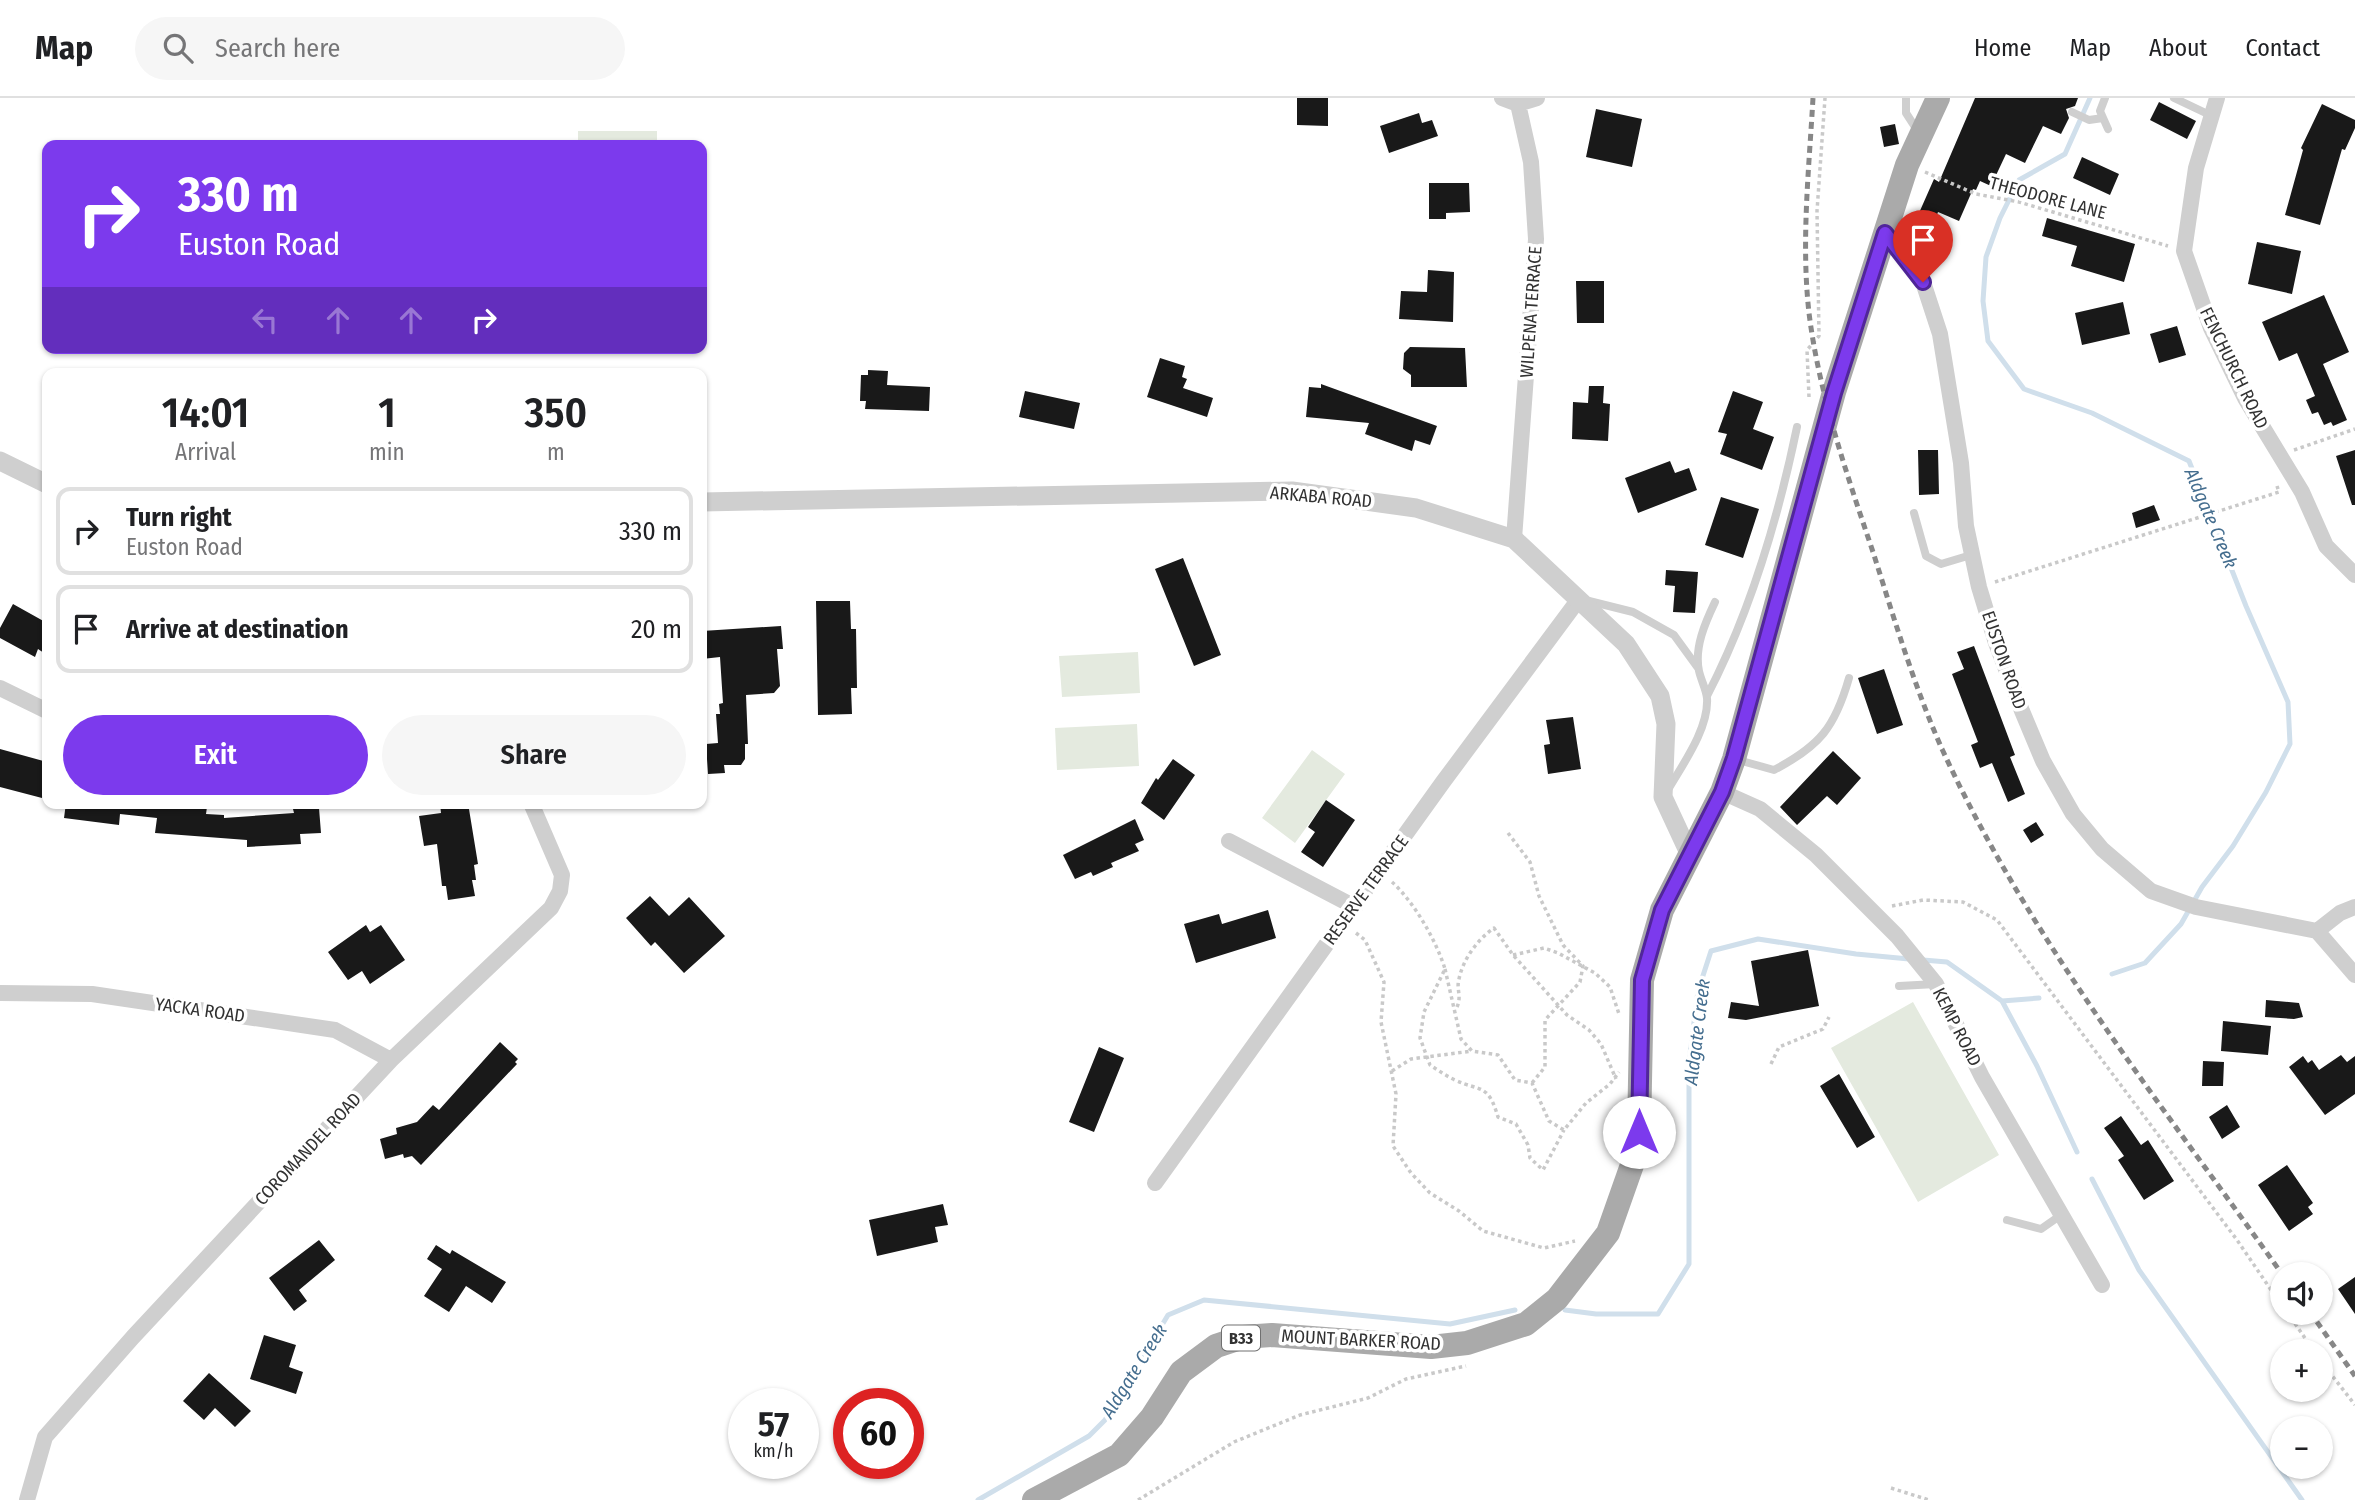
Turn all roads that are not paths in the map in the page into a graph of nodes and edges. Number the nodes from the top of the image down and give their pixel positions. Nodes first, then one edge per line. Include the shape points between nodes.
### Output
1 (1502, 98) edge
2 (1537, 98) edge
3 (1906, 98) edge
4 (1938, 98) edge
5 (2105, 98) edge
6 (2175, 98) edge
7 (2217, 98) edge
8 (1518, 104) junction
9 (2072, 112) dead end
10 (2212, 116) junction
11 (2103, 118) junction
12 (2108, 129) dead end
13 (1920, 136) junction
14 (1885, 233) junction
15 (1797, 427) road end
16 (0, 461) edge
17 (42, 482) edge
18 (707, 502) edge
19 (1914, 513) dead end
20 (1514, 539) junction
21 (1971, 555) junction
22 (2355, 575) edge
23 (1579, 599) junction
24 (1714, 602) dead end
25 (1698, 668) junction
26 (1849, 678) dead end
27 (0, 688) edge
28 (1707, 696) junction
29 (42, 709) edge
30 (1734, 758) junction
31 (1722, 792) junction
32 (1664, 797) junction
33 (534, 809) edge
34 (1229, 841) dead end
35 (1689, 853) junction
36 (1355, 907) junction
37 (2355, 907) edge
38 (2317, 931) junction
39 (2355, 975) edge
40 (1936, 984) junction
41 (1899, 986) dead end
42 (0, 993) edge
43 (391, 1060) junction
44 (1155, 1183) dead end
45 (2061, 1215) junction
46 (2007, 1220) dead end
47 (2102, 1285) dead end
48 (27, 1500) edge
49 (1034, 1500) edge

1 - 8 street
2 - 8 street
3 - 13 lane via 1906,113
4 - 13 main road, MOUNT BARKER ROAD / B33
5 - 11 lane via 2099,111
6 - 10 lane
7 - 10 street, FENCHURCH ROAD
8 - 20 street, WILPENA TERRACE via 1531,162 1536,239
9 - 11 lane via 2089,120
10 - 22 street, FENCHURCH ROAD via 2190,166 2184,251 2211,328 2245,398 2302,492 2326,546
11 - 12 lane
13 - 14 main road, MOUNT BARKER ROAD / B33
14 - 21 street, EUSTON ROAD via 1923,282 1940,334
14 - 30 main road, MOUNT BARKER ROAD / B33 via 1834,393
15 - 28 lane via 1779,504 1743,615
16 - 17 street
18 - 20 street, ARKABA ROAD via 1292,491 1416,508
19 - 21 lane via 1926,556 1941,564
20 - 23 street, ARKABA ROAD
21 - 38 street, EUSTON ROAD via 1996,643 2043,761 2073,814 2102,849 2151,891 2226,914
23 - 25 lane via 1633,612 1674,635
23 - 32 street, ARKABA ROAD via 1626,644 1660,696 1666,724
23 - 36 street, RESERVE TERRACE
24 - 25 lane via 1702,629
25 - 28 lane
26 - 30 lane via 1839,714 1805,753 1774,770
27 - 29 street
28 - 32 lane via 1694,747
30 - 31 main road, MOUNT BARKER ROAD / B33
31 - 35 main road, MOUNT BARKER ROAD / B33
31 - 40 street, KEMP ROAD via 1760,808 1816,855 1897,936
32 - 35 street, ARKABA ROAD
33 - 43 street, COROMANDEL ROAD via 562,875 551,908
34 - 36 street
35 - 49 main road, MOUNT BARKER ROAD / B33 via 1662,910 1642,980 1639,1132 1632,1165 1608,1233 1541,1315 1509,1332 1431,1347 1272,1335 1243,1337 1216,1346 1181,1372 1152,1417 1119,1455
36 - 44 street, RESERVE TERRACE
37 - 38 street
38 - 39 street
40 - 41 lane
40 - 45 street, KEMP ROAD via 1982,1077
42 - 43 street, YACKA ROAD via 92,994 335,1030
43 - 48 street, COROMANDEL ROAD via 45,1437
45 - 46 lane via 2041,1229
45 - 47 street, KEMP ROAD

